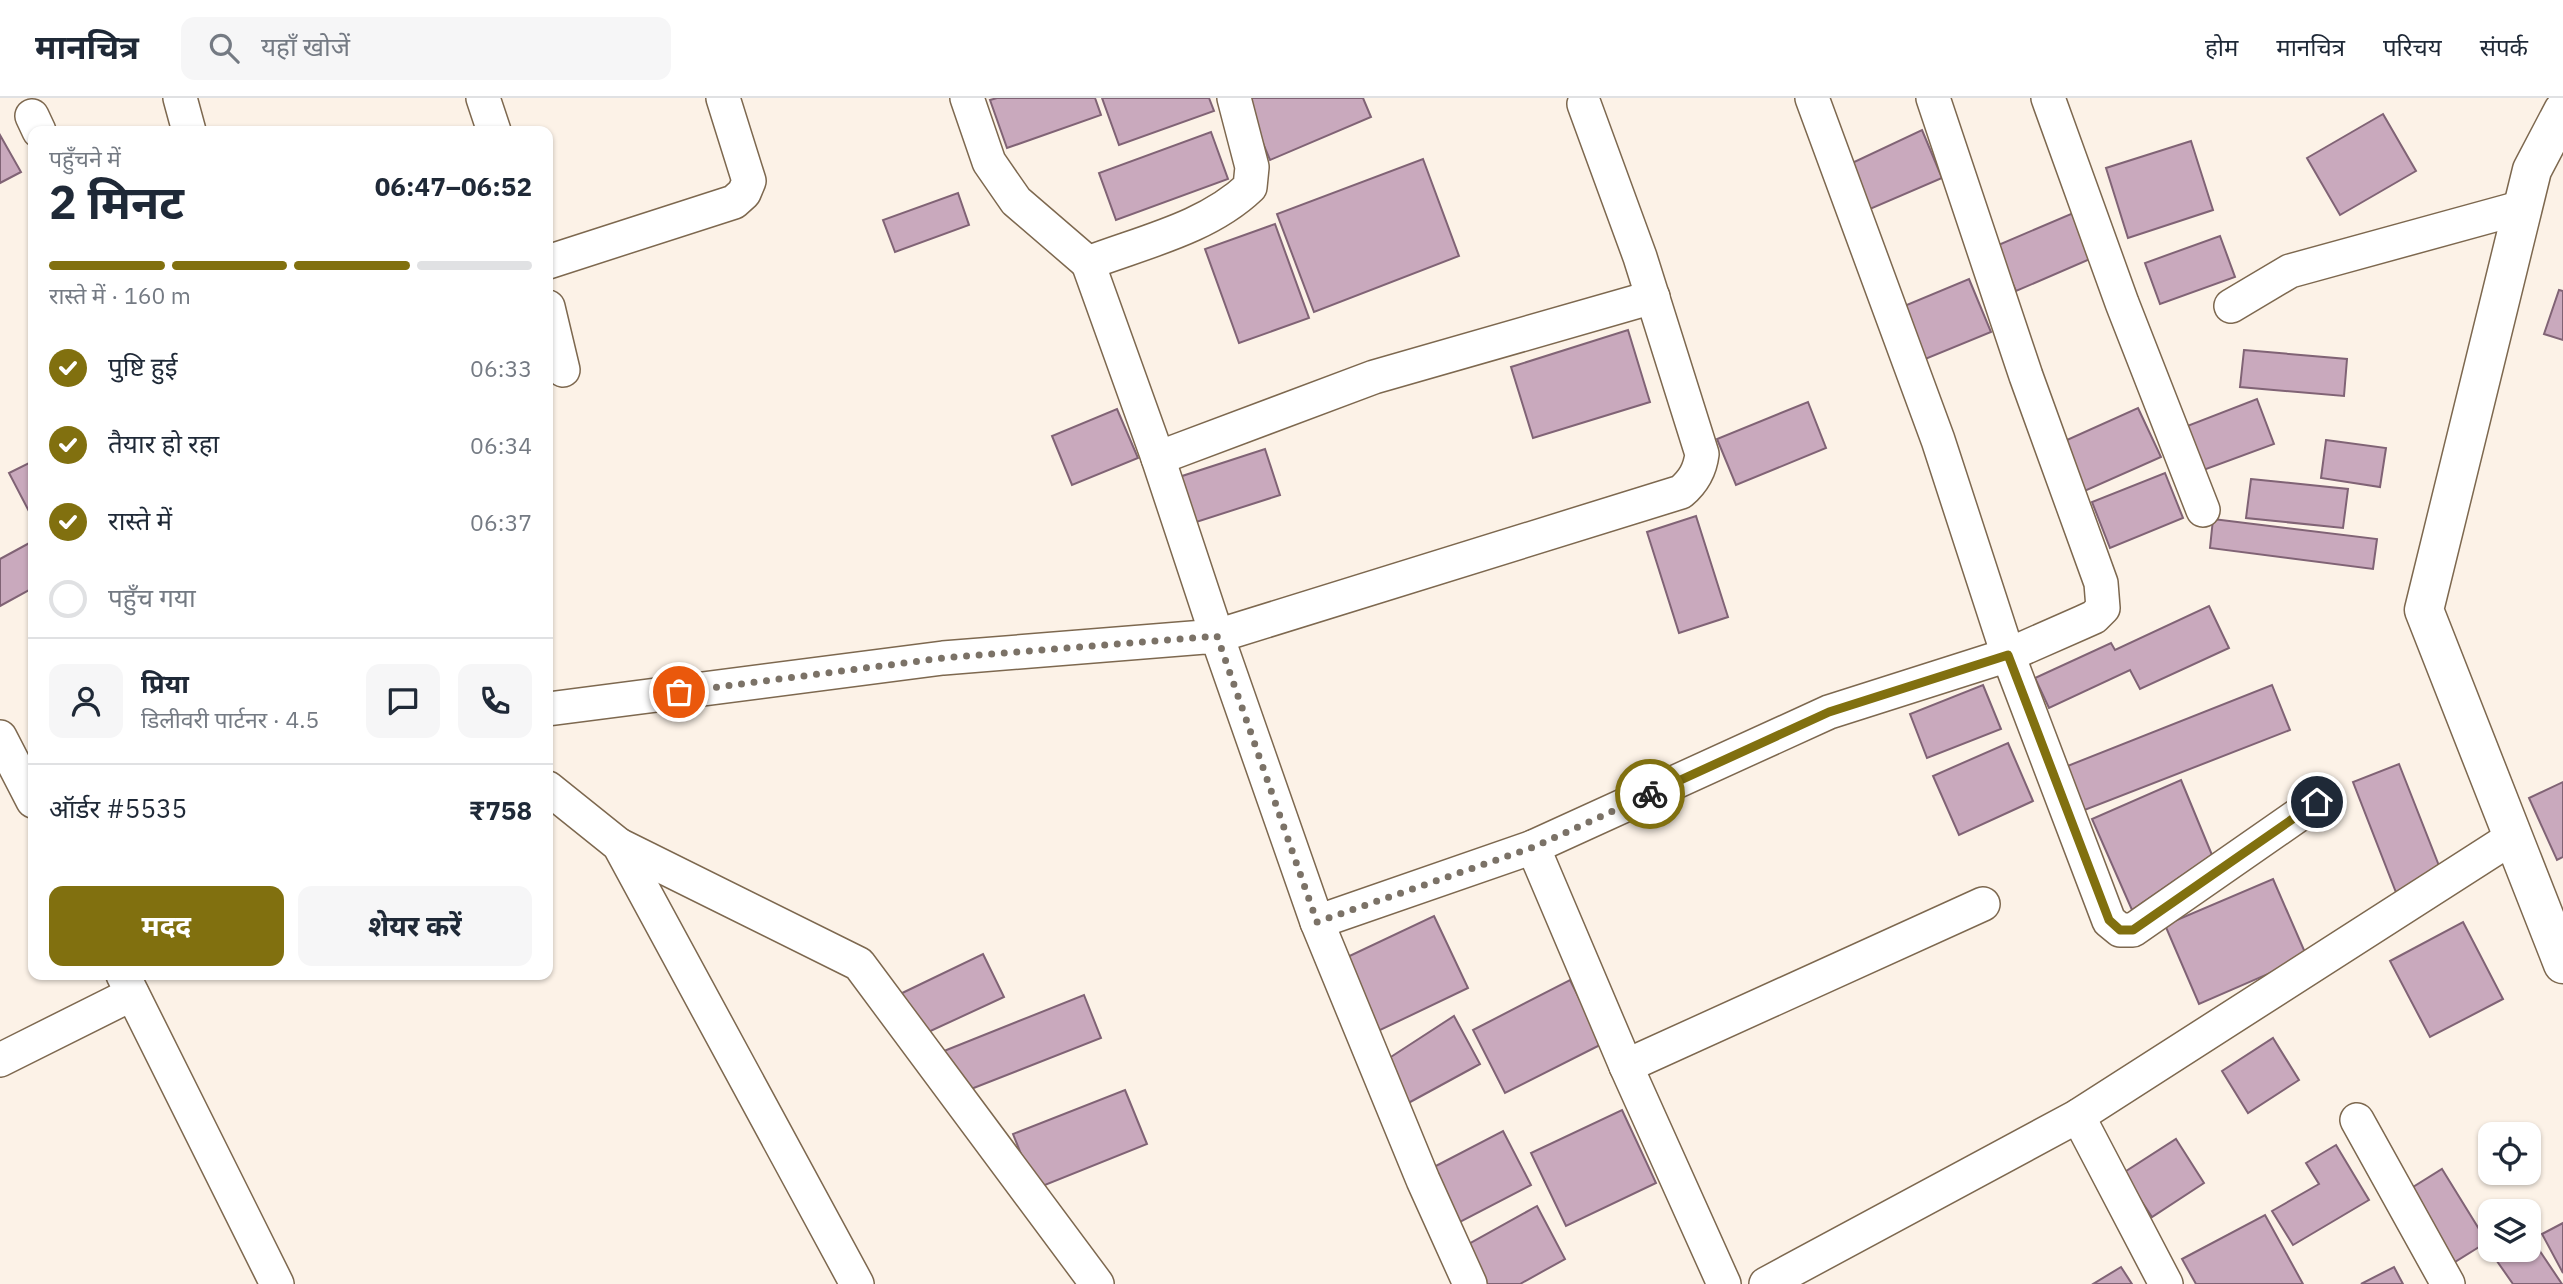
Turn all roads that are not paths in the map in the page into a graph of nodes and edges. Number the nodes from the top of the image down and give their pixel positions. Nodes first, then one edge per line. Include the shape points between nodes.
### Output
1 (180, 98) edge
2 (483, 98) edge
3 (723, 98) edge
4 (967, 98) edge
5 (1234, 98) edge
6 (1812, 98) edge
7 (1933, 98) edge
8 (2048, 98) edge
9 (1584, 104) dead end
10 (2563, 111) edge
11 (188, 126) edge
12 (492, 126) edge
13 (2523, 207) junction
14 (553, 260) edge
15 (1088, 263) junction
16 (1653, 297) junction
17 (2231, 306) dead end
18 (553, 328) edge
19 (563, 370) dead end
20 (1158, 458) junction
21 (2203, 510) dead end
22 (1217, 636) junction
23 (2008, 655) junction
24 (553, 708) edge
25 (0, 737) edge
26 (28, 791) edge
27 (553, 792) edge
28 (2317, 802) dead end
29 (2513, 837) junction
30 (619, 845) junction
31 (1534, 847) junction
32 (1983, 904) dead end
33 (1317, 922) junction
34 (2563, 964) edge
35 (127, 984) edge
36 (0, 1060) edge
37 (1626, 1066) junction
38 (2078, 1116) junction
39 (2357, 1120) dead end
40 (277, 1284) edge
41 (857, 1284) edge
42 (1097, 1284) edge
43 (1470, 1284) edge
44 (1724, 1284) edge
45 (1766, 1284) edge
46 (2166, 1284) edge
47 (2448, 1284) edge

1 - 11 street
2 - 12 street
3 - 14 street via 749,181 744,193 734,202
4 - 15 street via 989,162 1016,201
5 - 15 street via 1252,167 1250,187 1213,216
6 - 23 street via 1938,440
7 - 23 street via 2103,596 2103,608 2094,617
8 - 21 street
9 - 16 street
10 - 13 street via 2532,170
13 - 17 street via 2290,271
13 - 29 street via 2424,610
15 - 20 street
16 - 20 street via 1374,377
16 - 22 street via 1702,454 1696,475 1681,492
18 - 19 street
20 - 22 street
22 - 24 street via 943,658
22 - 33 street
23 - 28 street via 2109,920 2120,930 2133,930
23 - 31 street via 1829,712
25 - 26 street
27 - 30 street
29 - 34 street
29 - 38 street
30 - 41 street
30 - 42 street via 859,964
31 - 33 street
31 - 37 street
32 - 37 street
33 - 43 street
35 - 36 street
35 - 40 street
37 - 44 street
38 - 45 street
38 - 46 street
39 - 47 street

